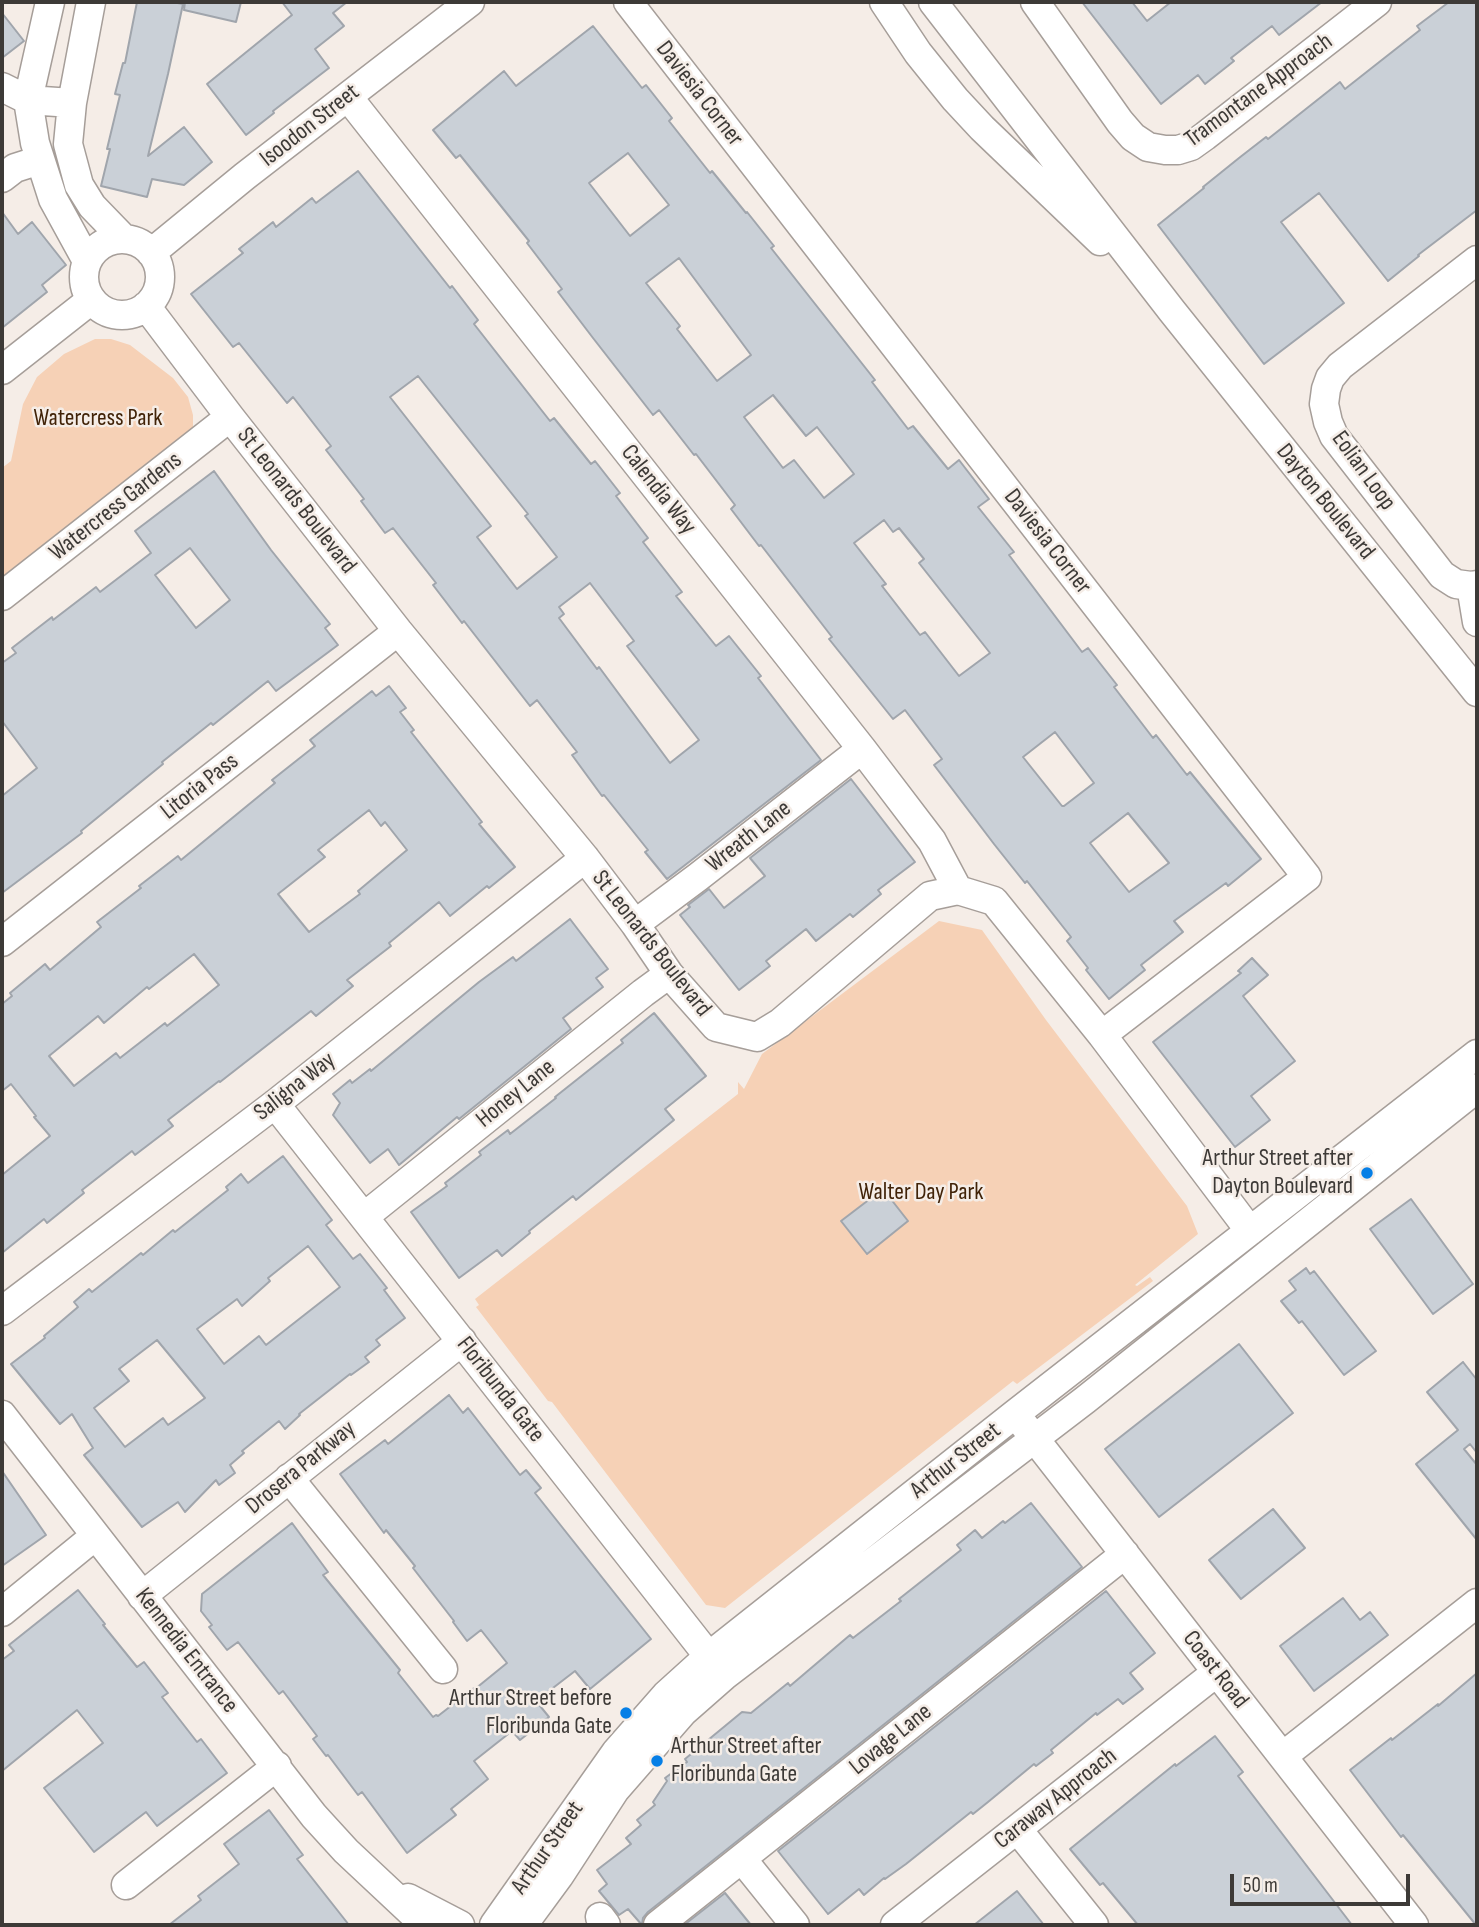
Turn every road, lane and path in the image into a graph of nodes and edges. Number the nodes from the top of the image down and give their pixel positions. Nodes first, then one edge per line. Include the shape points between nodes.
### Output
1 (50, 2) edge
2 (91, 2) edge
3 (470, 2) edge
4 (628, 2) edge
5 (884, 2) edge
6 (933, 2) edge
7 (1035, 2) edge
8 (1377, 2) edge
9 (2, 87) edge
10 (348, 97) junction
11 (28, 100) junction
12 (72, 103) junction
13 (40, 160) junction
14 (2, 178) edge
15 (123, 238) junction
16 (151, 253) junction
17 (1477, 260) edge
18 (87, 261) junction
19 (92, 300) junction
20 (146, 306) junction
21 (1172, 311) junction
22 (2, 370) edge
23 (230, 417) junction
24 (1474, 585) edge
25 (2, 596) edge
26 (1477, 622) edge
27 (398, 631) junction
28 (1477, 692) edge
29 (862, 749) junction
30 (585, 858) junction
31 (958, 890) junction
32 (635, 924) junction
33 (2, 942) edge
34 (669, 974) junction
35 (1102, 1035) junction
36 (1477, 1054) edge
37 (1477, 1088) edge
38 (275, 1104) junction
39 (365, 1216) junction
40 (1250, 1231) junction
41 (2, 1311) edge
42 (462, 1340) junction
43 (1015, 1414) junction
44 (2, 1415) edge
45 (1034, 1439) junction
46 (289, 1478) junction
47 (95, 1536) junction
48 (1125, 1554) junction
49 (142, 1596) junction
50 (1477, 1603) edge
51 (2, 1612) edge
52 (716, 1667) junction
53 (443, 1669) dead end
54 (1217, 1672) junction
55 (1283, 1756) junction
56 (277, 1766) junction
57 (1018, 1830) junction
58 (742, 1858) junction
59 (378, 1882) junction
60 (127, 1885) dead end
61 (425, 1925) edge
62 (460, 1925) edge
63 (494, 1925) edge
64 (523, 1925) edge
65 (658, 1925) edge
66 (794, 1925) edge
67 (895, 1925) edge
68 (1094, 1925) edge
69 (1414, 1925) edge

1 - 11 street
2 - 12 street
3 - 10 street, Isoodon Street
4 - 35 street, Daviesia Corner via 1307,877
5 - 21 street, Dayton Boulevard via 968,114
6 - 21 street, Dayton Boulevard
7 - 8 street, Tramontane Approach via 1133,137 1148,147 1178,150 1205,136
9 - 11 street
10 - 16 street, Isoodon Street
10 - 29 street, Calendia Way
11 - 12 street
11 - 13 street
12 - 15 street via 68,144 79,185
13 - 14 street
13 - 18 street via 52,199
15 - 16 street
15 - 18 street via 101,244
16 - 20 street via 160,280
17 - 24 street, Eolian Loop via 1340,366 1330,378 1324,404 1335,436 1442,575 1456,584
18 - 19 street via 84,281
19 - 20 street via 121,315
19 - 22 street
20 - 23 street, St Leonards Boulevard
21 - 28 street, Dayton Boulevard
23 - 25 street, Watercress Gardens
23 - 27 street, St Leonards Boulevard
24 - 26 street
27 - 30 street, St Leonards Boulevard
27 - 33 street, Litoria Pass
29 - 31 street, Calendia Way via 932,841
29 - 32 street, Wreath Lane
30 - 32 street, St Leonards Boulevard
30 - 38 street, Saligna Way
31 - 34 street, St Leonards Boulevard via 930,896 780,1023 757,1037 716,1027
31 - 35 street via 994,901
32 - 34 street, St Leonards Boulevard
34 - 39 street, Honey Lane
35 - 40 street
36 - 40 street, Arthur Street
37 - 45 street, Arthur Street
38 - 39 street, Floribunda Gate
38 - 41 street, Saligna Way
39 - 42 street, Floribunda Gate
40 - 43 street, Arthur Street
42 - 46 street, Drosera Parkway
42 - 52 street, Floribunda Gate
43 - 45 street, Coast Road
43 - 52 street, Arthur Street
44 - 47 street, Kennedia Entrance
45 - 48 street, Coast Road
45 - 52 street, Arthur Street
46 - 49 street, Drosera Parkway
46 - 53 street
47 - 49 street, Kennedia Entrance
47 - 51 street
48 - 54 street, Coast Road
48 - 58 street, Lovage Lane
49 - 56 street, Kennedia Entrance
50 - 55 street
52 - 63 street, Arthur Street via 666,1695 616,1752
52 - 64 street, Arthur Street via 615,1790
54 - 55 street, Coast Road
54 - 57 street, Caraway Approach
55 - 69 street, Coast Road
56 - 59 street, Kennedia Entrance via 314,1816
56 - 60 street
57 - 67 street, Caraway Approach
57 - 68 street
58 - 65 street, Lovage Lane
58 - 66 street
59 - 61 street, Kennedia Entrance
59 - 62 street, Kennedia Entrance

